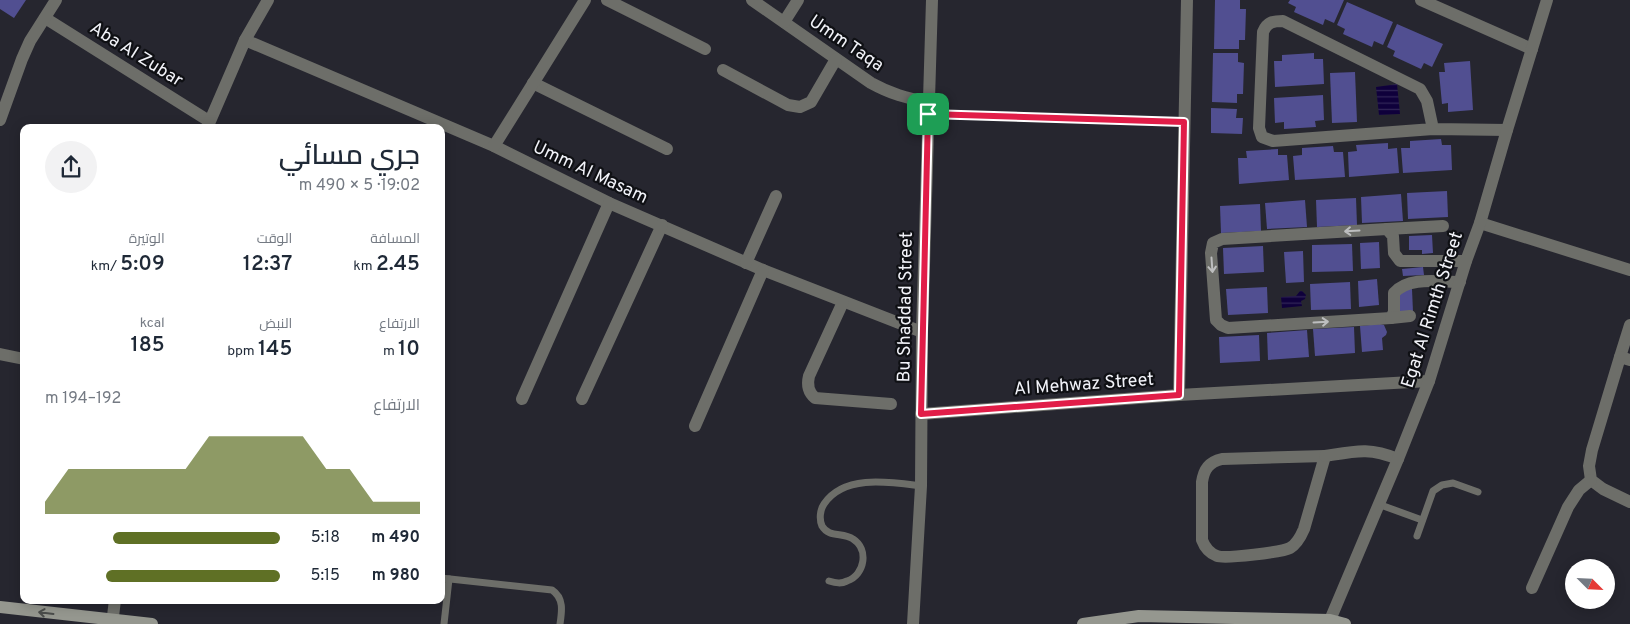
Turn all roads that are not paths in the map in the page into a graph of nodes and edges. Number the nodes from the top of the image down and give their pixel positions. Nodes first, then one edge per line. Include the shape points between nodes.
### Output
1 (56, 0) edge
2 (268, 0) edge
3 (585, 0) edge
4 (607, 0) edge
5 (752, 0) edge
6 (798, 0) edge
7 (932, 0) edge
8 (1187, 0) edge
9 (1421, 0) edge
10 (1547, 0) edge
11 (45, 18) junction
12 (784, 22) junction
13 (245, 40) junction
14 (705, 49) dead end
15 (1532, 49) junction
16 (836, 59) junction
17 (724, 70) dead end
18 (533, 83) junction
19 (928, 108) junction
20 (0, 120) edge
21 (1184, 122) junction
22 (208, 124) edge
23 (442, 124) edge
24 (445, 125) edge
25 (1433, 129) junction
26 (1507, 130) junction
27 (494, 146) junction
28 (667, 149) dead end
29 (776, 196) dead end
30 (609, 203) junction
31 (1480, 223) junction
32 (662, 225) junction
33 (1443, 226) dead end
34 (1387, 229) junction
35 (1466, 261) junction
36 (746, 263) junction
37 (763, 270) junction
38 (1630, 270) edge
39 (1460, 282) junction
40 (843, 302) junction
41 (1410, 316) dead end
42 (1391, 318) junction
43 (1630, 325) edge
44 (922, 332) junction
45 (0, 354) edge
46 (20, 359) edge
47 (1625, 359) edge
48 (1429, 381) junction
49 (1179, 395) junction
50 (522, 399) dead end
51 (582, 399) dead end
52 (891, 404) dead end
53 (921, 414) junction
54 (695, 426) dead end
55 (1326, 456) junction
56 (1398, 459) junction
57 (1591, 480) junction
58 (921, 486) junction
59 (1478, 492) dead end
60 (1630, 502) edge
61 (1378, 504) junction
62 (1422, 520) junction
63 (1417, 536) dead end
64 (445, 578) edge
65 (450, 579) junction
66 (829, 580) dead end
67 (1532, 588) dead end
68 (114, 604) edge
69 (0, 607) edge
70 (917, 621) edge
71 (112, 622) edge
72 (1330, 622) edge
73 (152, 624) edge
74 (444, 624) edge
75 (560, 624) edge
76 (1083, 624) edge
77 (1345, 624) edge

1 - 11 street
2 - 13 street
3 - 18 street
4 - 14 street
5 - 12 street, Umm Taqa
6 - 12 street
7 - 19 street, Bu Shaddad Street
8 - 21 street
9 - 15 street
10 - 15 street, Egat Al Rimth Street
11 - 20 street via 22,59
11 - 22 street, Aba Al Zubar
12 - 16 street, Umm Taqa
13 - 22 street
13 - 23 street, Umm Al Masam
15 - 26 street, Egat Al Rimth Street
16 - 17 street via 811,102 800,107 788,105
16 - 19 street, Umm Taqa via 870,83
18 - 27 street
18 - 28 street
19 - 21 lane
19 - 44 street, Bu Shaddad Street
21 - 49 street
24 - 27 street, Umm Al Masam
25 - 25 street via 1273,140 1262,137 1259,128 1263,32 1266,25 1283,21 1420,89 1427,101
25 - 26 street
26 - 31 street, Egat Al Rimth Street
27 - 30 street, Umm Al Masam
29 - 36 street
30 - 32 street, Umm Al Masam
30 - 50 street
31 - 35 street, Egat Al Rimth Street
31 - 38 street
32 - 36 street, Umm Al Masam
32 - 51 street
33 - 34 street
34 - 35 street via 1393,236 1394,253 1400,260
34 -> 42 street via 1222,239 1213,244 1212,253 1216,320 1228,328
35 - 39 street, Egat Al Rimth Street
36 - 37 street, Umm Al Masam
37 - 40 street, Umm Al Masam
37 - 54 street
39 - 42 street via 1414,282 1400,286 1394,293
39 - 48 street, Egat Al Rimth Street
40 - 44 street, Umm Al Masam
40 - 52 street via 809,376 811,394 816,398
41 - 42 street
43 - 47 street
44 - 53 street, Bu Shaddad Street
45 - 46 street
47 - 57 street via 1592,450
48 - 49 street, Al Mehwaz Street
48 - 56 street, Egat Al Rimth Street
49 - 53 street, Al Mehwaz Street
53 - 58 street, Bu Shaddad Street
55 - 55 street via 1222,458 1214,461 1203,472 1202,540 1205,548 1218,557 1290,548 1304,529
55 - 56 street via 1368,450
56 - 61 street, Egat Al Rimth Street
57 - 60 street via 1603,490
57 - 67 street via 1579,490 1568,507
58 - 66 lane via 899,483 847,485 832,495 822,508 820,522 823,528 832,534 852,538 858,543 863,557 862,566 854,578 842,583
58 - 70 street, Bu Shaddad Street
59 - 62 lane via 1453,483 1442,485 1433,491
61 - 62 lane
61 - 72 street, Egat Al Rimth Street
62 - 63 lane
64 - 65 lane
65 - 74 lane
65 - 75 lane via 552,590 560,598
68 - 71 street
71 -> 69 street
71 - 73 street
72 - 76 street via 1139,616
72 - 77 street

